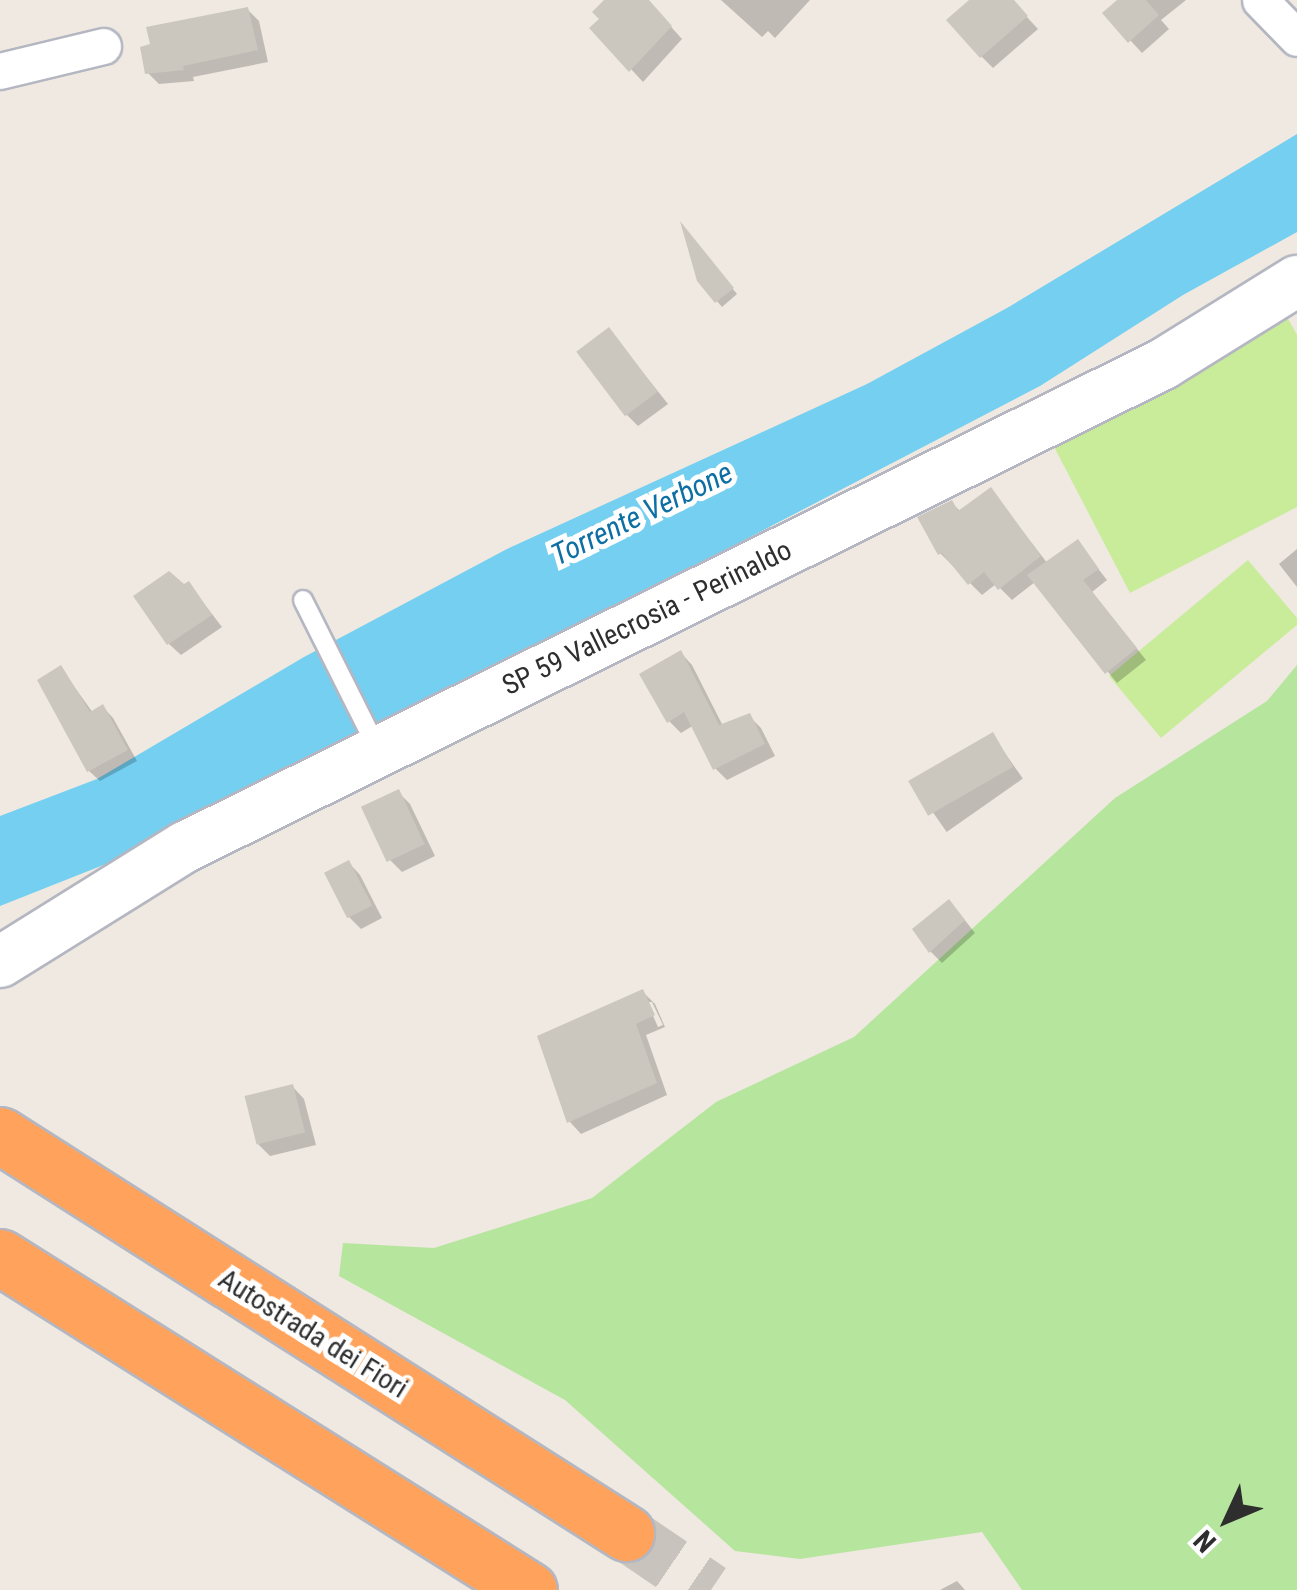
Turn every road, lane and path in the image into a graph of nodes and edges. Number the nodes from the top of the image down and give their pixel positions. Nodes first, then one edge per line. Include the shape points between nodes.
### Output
1 (1260, 0) edge
2 (1297, 38) edge
3 (103, 46) dead end
4 (0, 70) edge
5 (1297, 281) edge
6 (303, 600) dead end
7 (372, 739) junction
8 (0, 962) edge
9 (0, 1135) edge
10 (0, 1257) edge
11 (626, 1534) tunnel mouth
12 (529, 1590) edge

1 - 2 street
3 - 4 street
5 - 7 main road, SP 59 Vallecrosia - Perinaldo via 1163,364
6 - 7 lane
7 - 8 main road, SP 59 Vallecrosia - Perinaldo
9 - 11 highway, Autostrada dei Fiori
10 - 12 highway

